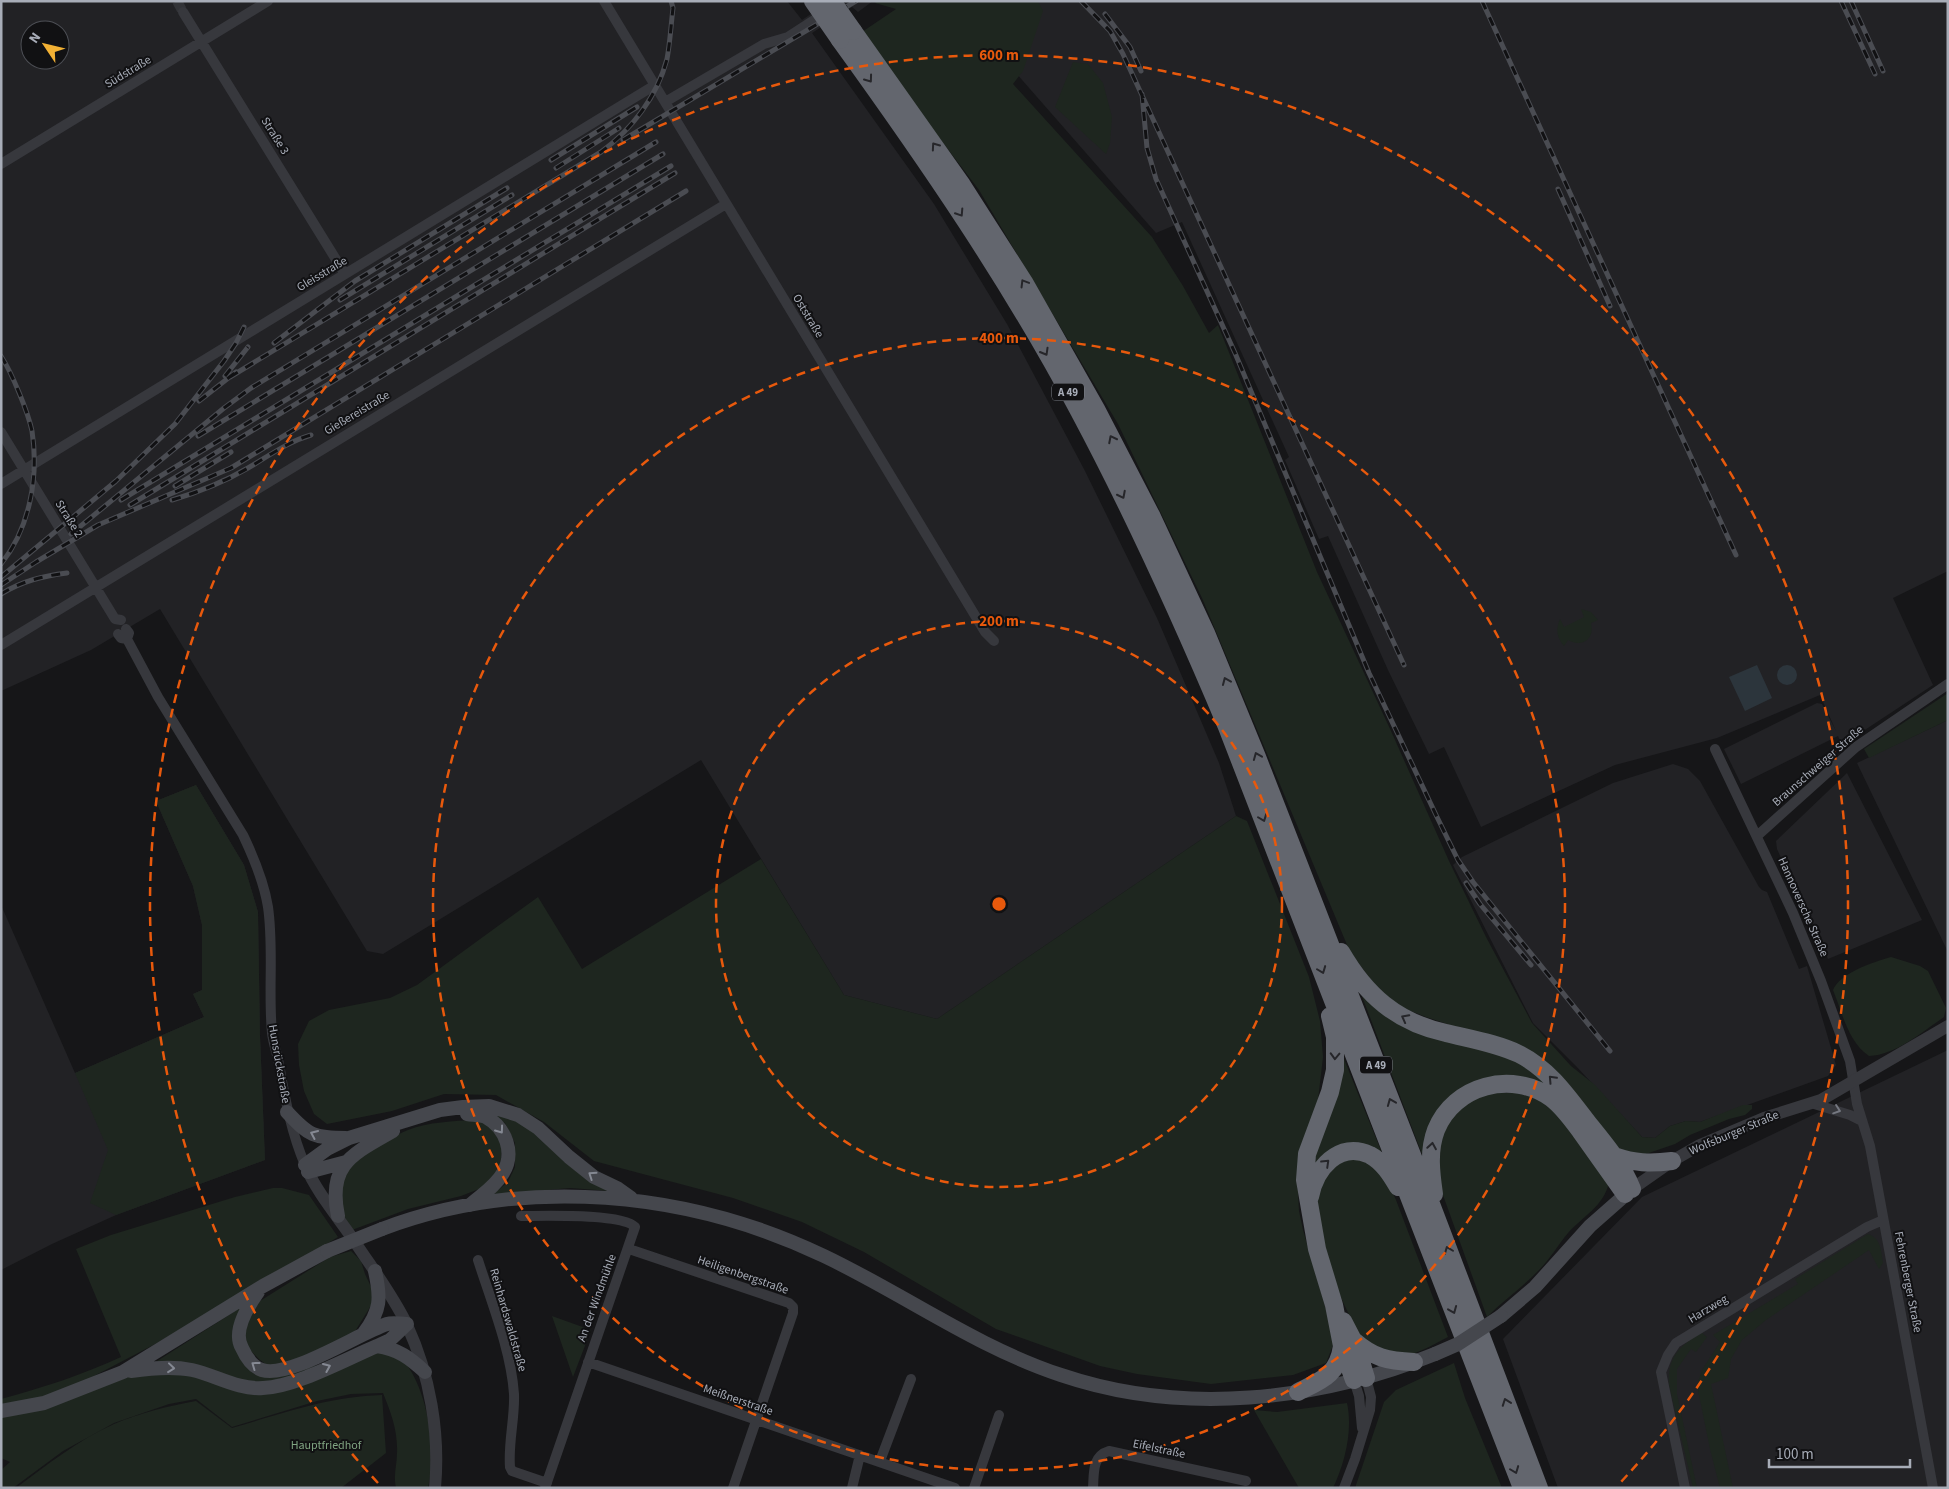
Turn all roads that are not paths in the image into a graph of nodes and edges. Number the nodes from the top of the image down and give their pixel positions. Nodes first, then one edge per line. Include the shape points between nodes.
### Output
1 (268, 1) edge
2 (604, 1) edge
3 (813, 1) edge
4 (832, 1) edge
5 (843, 1) edge
6 (183, 12) tunnel mouth
7 (847, 36) junction
8 (202, 42) junction
9 (655, 85) junction
10 (665, 102) junction
11 (1, 164) edge
12 (726, 204) junction
13 (345, 274) junction
14 (1, 432) edge
15 (24, 470) junction
16 (1, 484) edge
17 (95, 587) junction
18 (120, 628) joint
19 (994, 641) dead end
20 (1, 645) edge
21 (1948, 684) edge
22 (1715, 748) dead end
23 (1757, 836) junction
24 (1312, 900) junction
25 (1330, 990) junction
26 (1948, 1026) edge
27 (1854, 1082) junction
28 (1811, 1103) junction
29 (287, 1112) junction
30 (1862, 1121) junction
31 (349, 1138) junction
32 (1614, 1156) junction
33 (1672, 1161) junction
34 (346, 1162) junction
35 (307, 1169) junction
36 (1629, 1192) junction
37 (634, 1200) junction
38 (470, 1205) junction
39 (1309, 1207) junction
40 (338, 1216) junction
41 (521, 1216) dead end
42 (1416, 1216) junction
43 (1883, 1220) junction
44 (1440, 1229) junction
45 (629, 1248) junction
46 (478, 1260) dead end
47 (375, 1271) junction
48 (264, 1286) junction
49 (406, 1324) junction
50 (364, 1334) junction
51 (1348, 1342) junction
52 (377, 1346) junction
53 (588, 1362) junction
54 (1414, 1362) junction
55 (123, 1372) junction
56 (425, 1372) junction
57 (911, 1379) dead end
58 (1360, 1379) junction
59 (1298, 1392) junction
60 (1, 1411) edge
61 (999, 1416) dead end
62 (757, 1420) junction
63 (860, 1455) junction
64 (880, 1461) junction
65 (1246, 1480) dead end
66 (546, 1486) edge
67 (435, 1488) edge
68 (734, 1488) edge
69 (852, 1488) edge
70 (955, 1488) edge
71 (974, 1488) edge
72 (1093, 1488) edge
73 (1344, 1488) edge
74 (1522, 1488) edge
75 (1538, 1488) edge
76 (1685, 1488) edge
77 (1933, 1488) edge

1 - 8 street, Südstraße
2 - 9 street, Oststraße
3 - 7 highway, A 49, bridge
4 - 7 highway, A 49, bridge
5 - 10 street via 788,37 764,44
6 - 8 street, Straße 3
24 -> 7 highway, A 49 via 1206,633 1152,517 1096,409 1024,282 962,185
7 -> 25 highway, A 49 via 1010,291 1078,409 1141,531 1227,728
8 - 11 street, Südstraße
8 - 13 street, Straße 3
9 - 10 street, Oststraße
9 - 13 street, Gleisstraße
10 - 12 street, Oststraße
12 - 17 street, Gießereistraße
12 - 19 street, Oststraße via 985,632
13 - 15 street, Gleisstraße
14 - 15 street, Straße 2
15 - 16 street, Gleisstraße
15 - 17 street, Straße 2
17 - 18 street, Straße 2
17 - 20 street, Gießereistraße
18 - 29 street, Hunsrückstraße via 255,859 268,906 272,1036
21 - 23 street, Braunschweiger Straße via 1856,747
22 - 23 street, Hannoversche Straße
23 - 27 street, Hannoversche Straße via 1821,981
32 -> 24 highway via 1559,1086 1536,1064 1510,1050 1418,1025 1381,1003 1352,971
44 -> 24 highway, A 49
25 -> 39 highway via 1335,1070 1305,1164
25 - 42 highway, A 49
26 - 27 street, Wolfsburger Straße
27 - 28 street, Wolfsburger Straße
27 - 30 street, Fehrenberger Straße
28 -> 30 street
28 - 33 street, Wolfsburger Straße via 1737,1129
31 -> 29 main road via 315,1136
29 - 35 street, Hunsrückstraße
30 - 43 street, Fehrenberger Straße via 1870,1146
31 - 35 main road via 327,1149
37 -> 31 main road via 594,1177 538,1128 518,1115 489,1106 440,1110
32 - 33 highway via 1652,1164
32 - 36 highway via 1627,1176
33 - 36 street, Wolfsburger Straße
34 - 35 main road
34 -> 38 main road via 394,1131 442,1116 484,1116 499,1126 508,1142 508,1159 504,1173
34 - 40 main road via 334,1190
35 - 40 street, Hunsrückstraße
44 -> 36 highway via 1431,1166 1436,1130 1458,1101 1475,1090 1494,1084 1525,1086 1558,1104
36 - 54 main road, Wolfsburger Straße, bridge via 1590,1226 1534,1287 1501,1316 1458,1344
37 - 38 main road, Wolfsburger Straße via 524,1197
37 - 59 main road, Wolfsburger Straße via 704,1212 771,1232 826,1257 1014,1358 1063,1376 1125,1391 1186,1397 1222,1399
38 - 48 main road, Wolfsburger Straße, bridge via 405,1220 382,1229 328,1251
39 -> 42 highway via 1313,1184 1323,1165 1340,1154 1354,1152 1369,1155 1381,1164
39 - 51 highway via 1317,1249
40 - 47 street, Hunsrückstraße
41 - 45 street, An der Windmühle via 599,1217 630,1223 635,1227
42 -> 74 highway, A 49
43 - 76 street, Harzweg via 1676,1343 1661,1372
43 - 77 street, Fehrenberger Straße
75 -> 44 highway, A 49
45 - 53 street, An der Windmühle
45 - 62 street, Heiligenbergstraße via 789,1303 793,1308
46 - 66 street, Reinhardswaldstraße via 510,1366 514,1417 510,1467 512,1471
47 - 49 street, Hunsrückstraße
47 - 50 main road via 380,1305
50 -> 48 main road via 281,1371 262,1370 248,1360 240,1345 240,1324 248,1305
48 - 55 main road, Wolfsburger Straße
49 - 50 main road via 389,1323
49 - 52 main road via 390,1340
49 - 56 street, Hunsrückstraße
51 - 54 highway via 1378,1357
51 - 58 highway via 1360,1355
51 - 59 highway via 1335,1369 1324,1379
55 -> 52 main road via 160,1367 192,1370 229,1383 261,1388 286,1385
52 - 56 main road via 403,1353
53 - 62 street, Meißnerstraße
53 - 66 street, An der Windmühle
54 - 58 main road, Wolfsburger Straße
55 - 60 main road via 44,1403
56 - 67 street, Hunsrückstraße via 436,1438
57 - 64 street
58 - 59 main road, Wolfsburger Straße
58 - 73 street via 1371,1404
61 - 71 street
62 - 63 street, Meißnerstraße
62 - 68 street
63 - 64 street, Meißnerstraße
63 - 69 street
64 - 70 street, Meißnerstraße
65 - 72 street, Eifelstraße via 1109,1451 1103,1453 1095,1465

